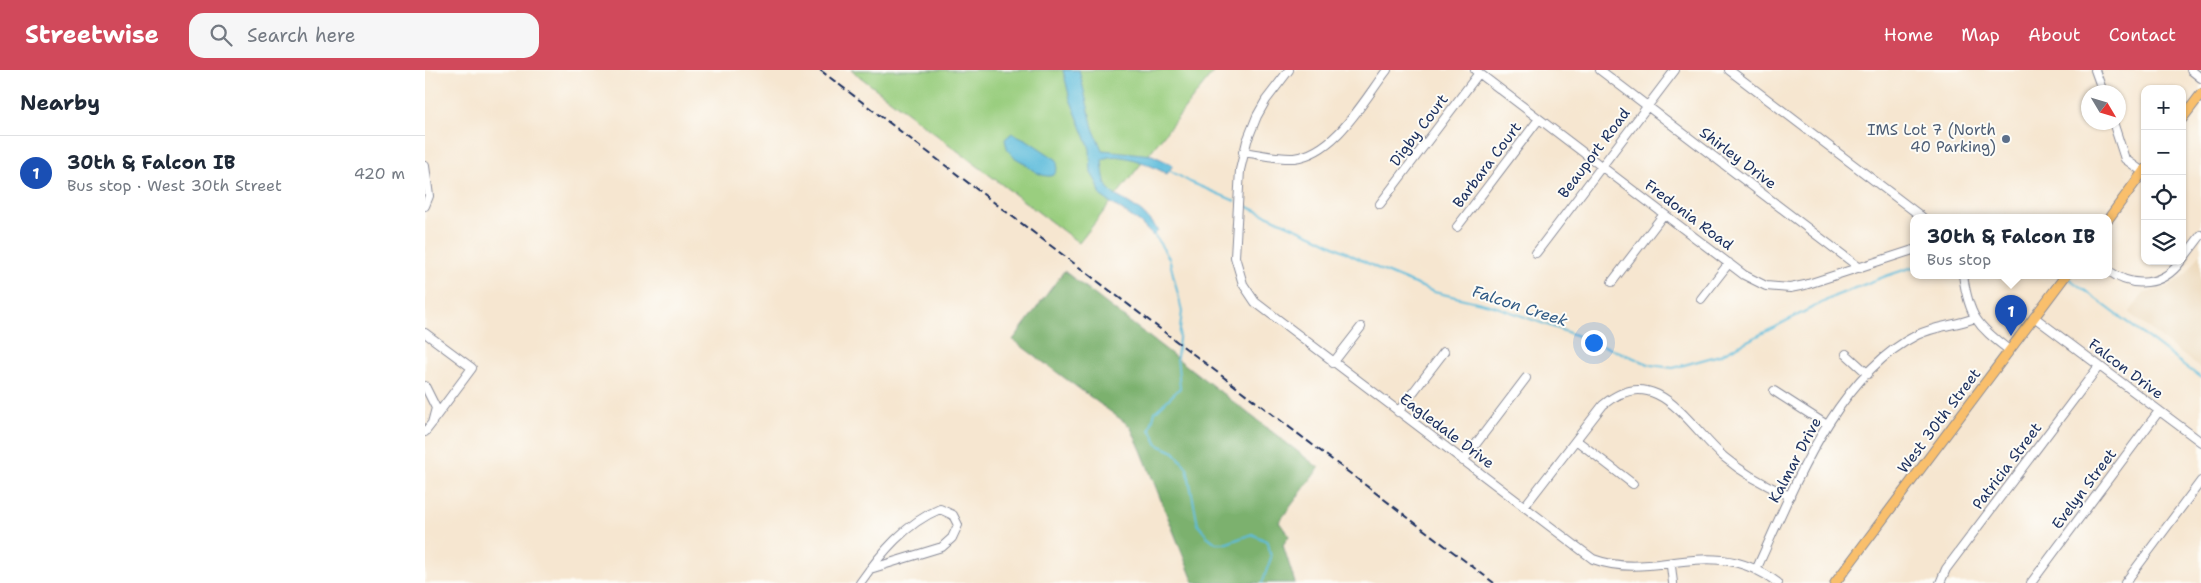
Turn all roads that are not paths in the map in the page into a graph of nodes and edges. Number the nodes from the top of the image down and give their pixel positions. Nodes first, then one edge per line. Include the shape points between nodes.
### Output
1 (1289, 70) edge
2 (1387, 70) edge
3 (1599, 70) edge
4 (1675, 70) edge
5 (1729, 70) edge
6 (2095, 70) edge
7 (2191, 70) edge
8 (1477, 72) edge
9 (2201, 78) edge
10 (2100, 85) edge
11 (2201, 94) edge
12 (1647, 106) junction
13 (2186, 114) edge
14 (1539, 119) junction
15 (2116, 130) edge
16 (1243, 152) junction
17 (425, 166) edge
18 (1602, 166) junction
19 (2141, 168) edge
20 (2141, 174) edge
21 (1380, 204) dead end
22 (425, 206) edge
23 (1664, 214) junction
24 (1918, 214) edge
25 (2112, 214) edge
26 (1457, 227) dead end
27 (2201, 235) edge
28 (1910, 251) edge
29 (1536, 253) dead end
30 (2186, 256) edge
31 (1729, 263) junction
32 (2178, 265) edge
33 (1860, 268) junction
34 (2112, 273) edge
35 (1964, 279) edge
36 (2062, 279) edge
37 (1612, 282) dead end
38 (1701, 300) dead end
39 (1975, 318) junction
40 (2034, 318) junction
41 (1361, 327) dead end
42 (425, 333) edge
43 (2009, 350) junction
44 (1444, 352) dead end
45 (1846, 354) dead end
46 (1333, 362) junction
47 (2099, 366) junction
48 (1868, 374) junction
49 (1526, 378) dead end
50 (425, 386) edge
51 (1774, 391) dead end
52 (2159, 411) junction
53 (1398, 412) junction
54 (434, 419) junction
55 (1827, 425) junction
56 (425, 432) edge
57 (1576, 440) junction
58 (2201, 442) edge
59 (1463, 461) junction
60 (2201, 481) edge
61 (1633, 484) dead end
62 (1790, 496) junction
63 (1525, 508) junction
64 (1671, 566) junction
65 (870, 569) junction
66 (1756, 570) junction
67 (860, 583) edge
68 (1673, 583) edge
69 (1778, 583) edge
70 (1835, 583) edge
71 (1939, 583) edge
72 (2031, 583) edge
73 (2125, 583) edge

1 - 16 street, Eagledale Drive via 1257,116
2 - 16 street via 1336,136 1319,150 1293,158
3 - 12 street, Shirley Drive
4 - 12 street, Beauport Road
5 - 24 street
6 - 10 street
7 - 9 street
8 - 14 street, Fredonia Road
8 - 21 street, Digby Court
11 - 13 main road
12 - 18 street, Beauport Road
12 - 33 street, Shirley Drive
14 - 18 street, Fredonia Road
14 - 26 street, Barbara Court
15 - 19 street via 2125,159
16 - 46 street, Eagledale Drive via 1236,210 1235,257 1238,272 1248,292 1264,310
17 - 22 street via 429,194
18 - 23 street, Fredonia Road
18 - 29 street, Beauport Road
20 - 25 main road
23 - 31 street, Fredonia Road
23 - 37 street
27 - 30 street
28 - 33 street, Fredonia Road
31 - 33 street, Fredonia Road via 1754,281 1784,288
31 - 38 street
32 - 34 street via 2166,276 2145,283 2124,280
35 - 39 street via 1966,298
36 - 40 main road, West 30th Street
39 - 43 street via 1988,334
39 - 48 street, Kalmar Drive via 1940,325 1916,336 1894,350
40 - 43 main road, West 30th Street
40 - 47 street, Falcon Drive
41 - 46 street
42 - 54 street via 472,368
43 - 70 main road, West 30th Street
44 - 53 street
45 - 48 street
46 - 53 street, Eagledale Drive
47 - 52 street, Falcon Drive
47 - 71 street, Patricia Street via 1946,569
48 - 55 street, Kalmar Drive
49 - 59 street
50 - 54 street via 436,408
51 - 55 street
52 - 58 street, Falcon Drive
52 - 72 street, Evelyn Street
53 - 59 street, Eagledale Drive
54 - 56 street
55 - 62 street, Kalmar Drive
57 - 61 street
57 - 62 street via 1599,410 1613,398 1633,391 1651,392 1675,405 1737,468
57 - 63 street
59 - 63 street, Eagledale Drive
60 - 73 street
62 - 66 street, Kalmar Drive
63 - 64 street, Eagledale Drive via 1585,554 1604,564 1632,570
64 - 66 street, Eagledale Drive via 1715,560 1738,563
64 - 68 street
65 - 65 street via 898,536 927,514 940,509 953,515 958,525 953,538 942,547
65 - 67 street
66 - 69 street, Eagledale Drive

